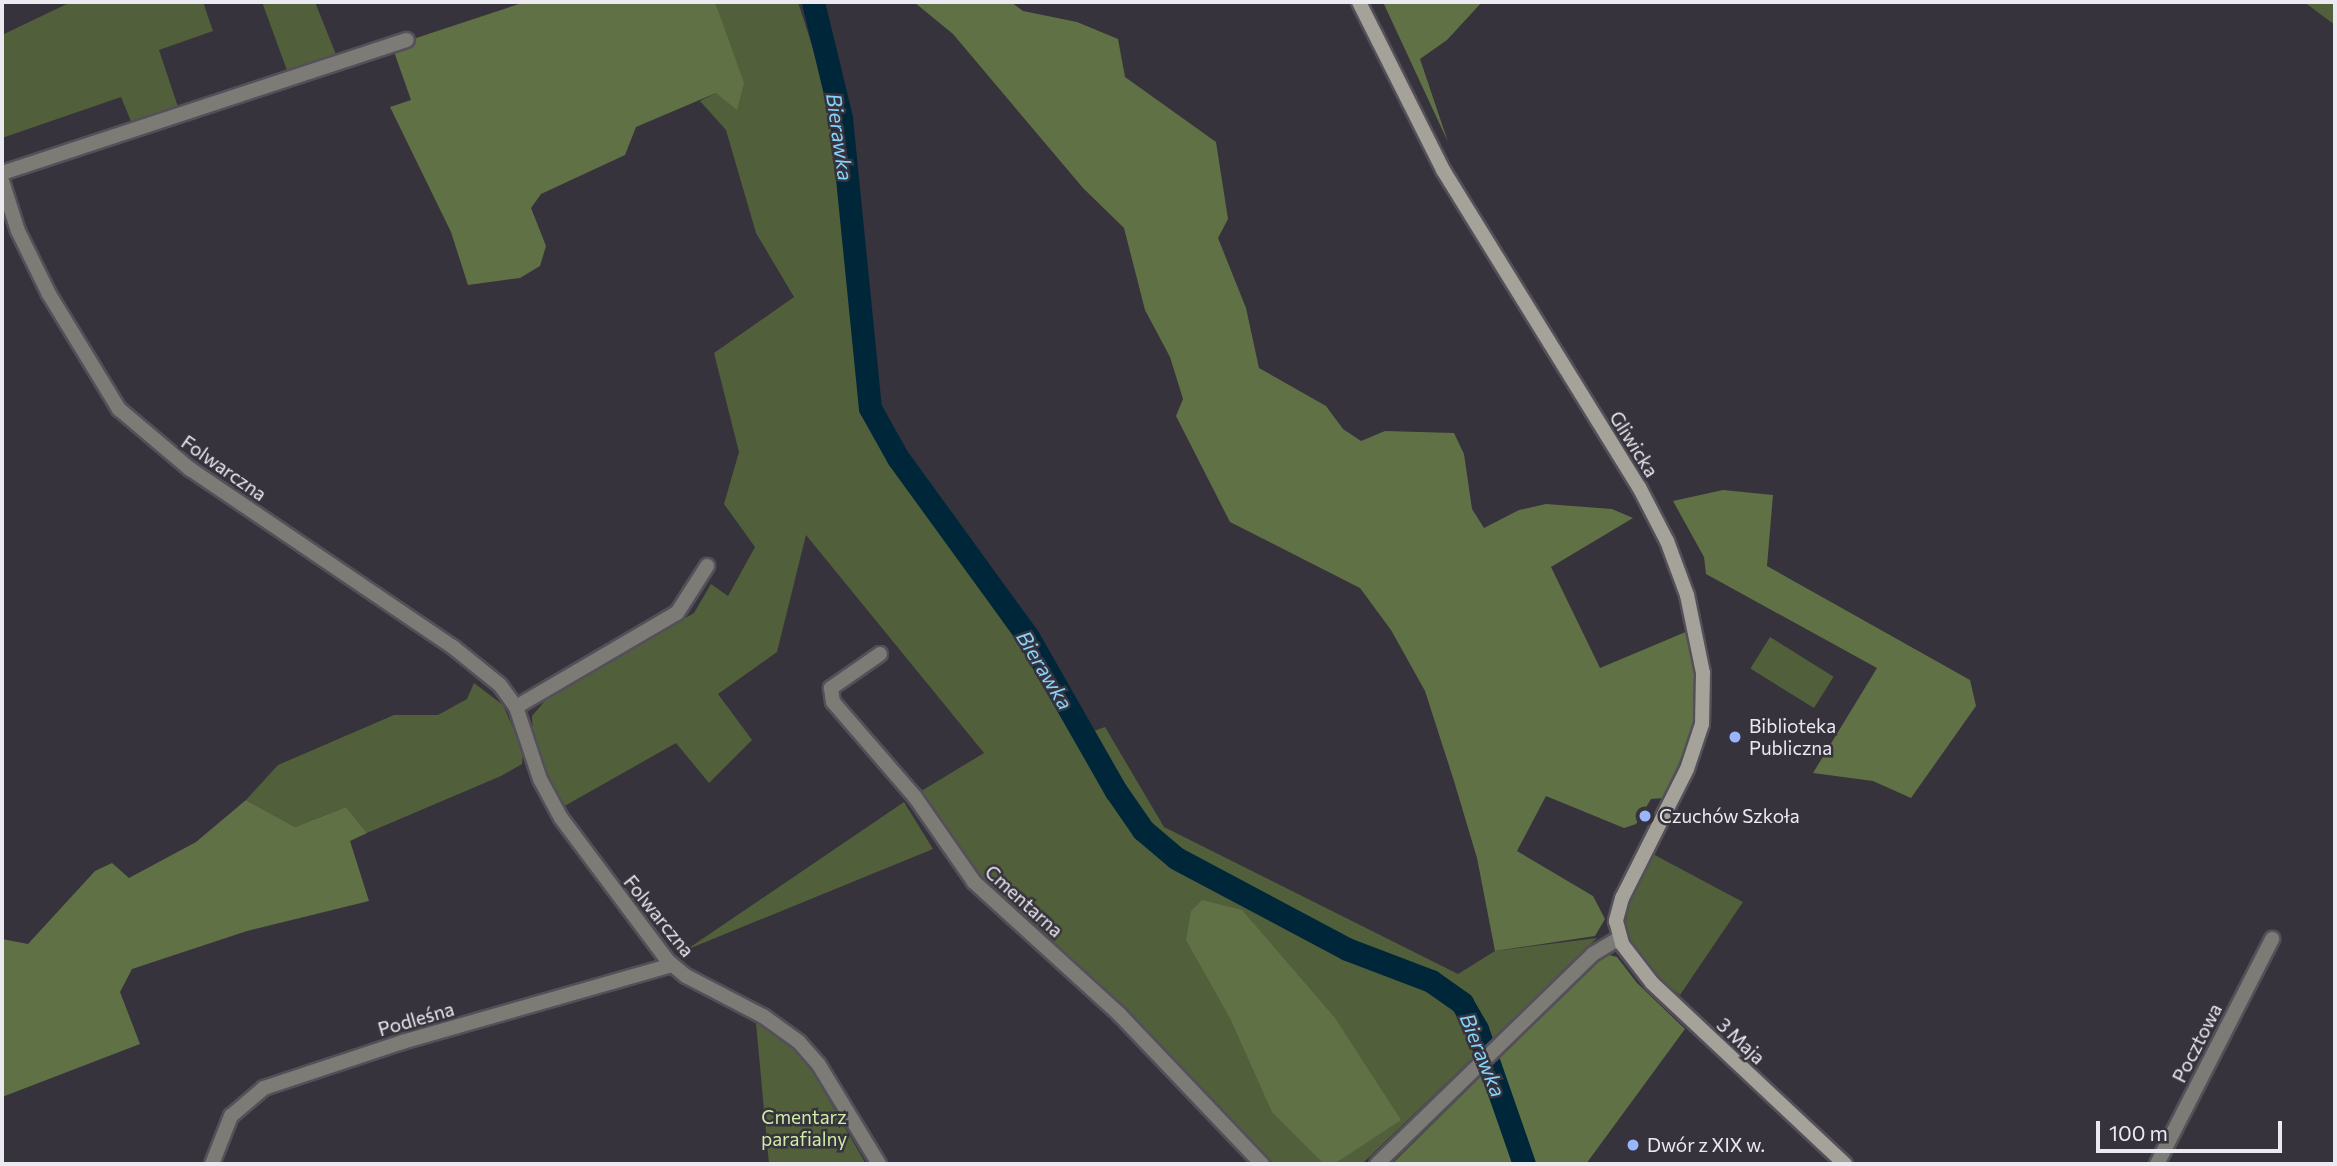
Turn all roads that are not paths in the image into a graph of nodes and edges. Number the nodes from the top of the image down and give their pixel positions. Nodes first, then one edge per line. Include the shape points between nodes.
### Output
1 (1359, 2) edge
2 (407, 40) dead end
3 (2, 173) edge
4 (2, 181) edge
5 (707, 566) dead end
6 (880, 654) dead end
7 (516, 707) junction
8 (1619, 938) junction
9 (2272, 939) dead end
10 (672, 965) junction
11 (212, 1164) edge
12 (879, 1164) edge
13 (1262, 1164) edge
14 (1377, 1164) edge
15 (1845, 1164) edge
16 (2157, 1164) edge

1 - 8 main road, Gliwicka via 1443,170 1639,487 1667,541 1687,595 1703,673 1702,724 1687,769 1622,898 1616,917
2 - 3 street
4 - 7 street, Folwarczna via 18,231 60,316 98,381 125,414 190,468 473,662
5 - 7 street via 677,612
6 - 13 street, Cmentarna via 831,688 833,702 915,797 974,882 1120,1015
7 - 10 street, Folwarczna via 540,779 561,818
8 - 14 street via 1599,949
8 - 15 main road, 3 Maja via 1652,983
9 - 16 street, Pocztowa
10 - 11 street, Podleśna via 402,1042 264,1088 231,1116
10 - 12 street, Folwarczna via 763,1016 799,1042 819,1065

